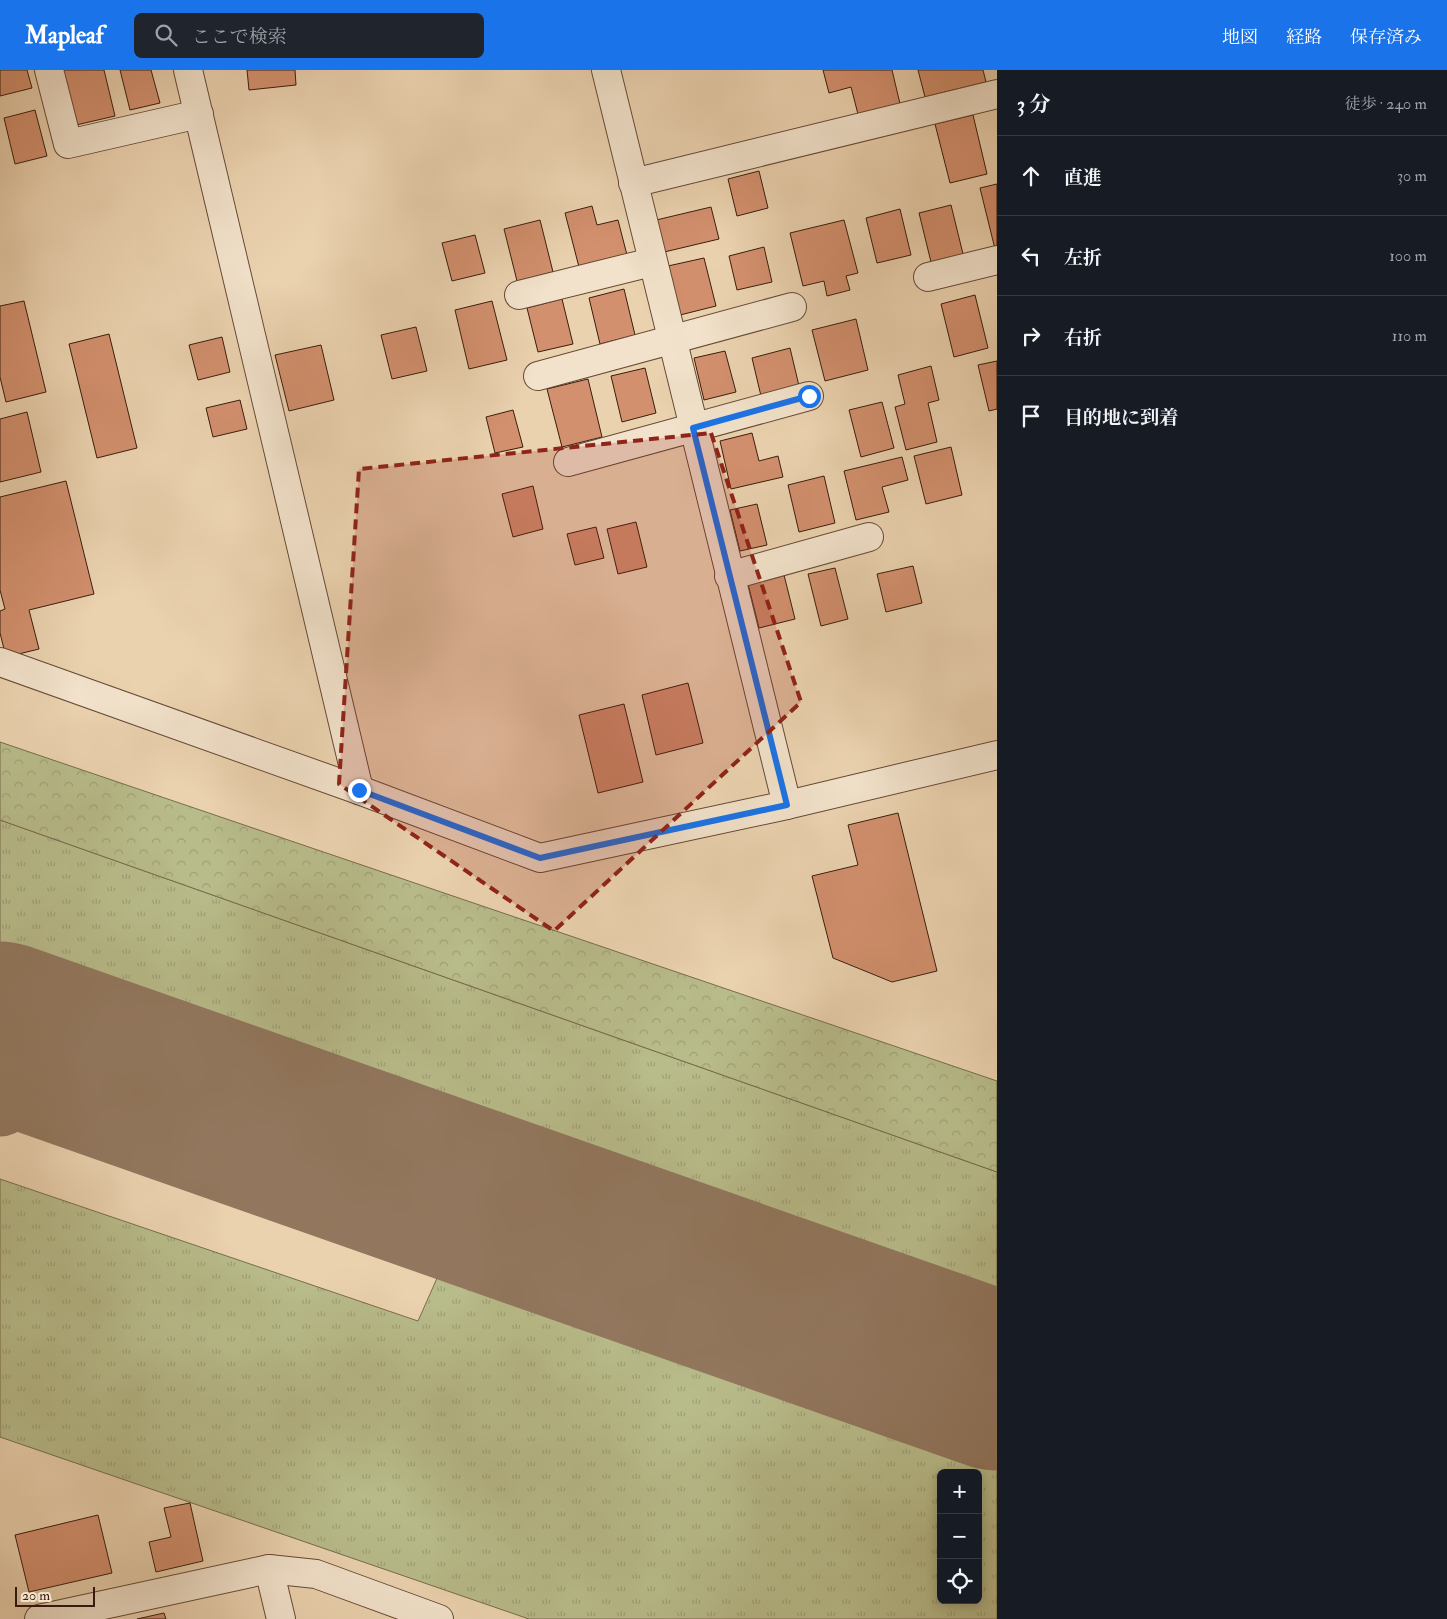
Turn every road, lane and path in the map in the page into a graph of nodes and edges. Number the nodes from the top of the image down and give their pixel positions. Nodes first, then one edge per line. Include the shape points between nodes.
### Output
1 (49, 70) edge
2 (188, 70) edge
3 (606, 70) edge
4 (997, 94) edge
5 (198, 114) junction
6 (633, 183) junction
7 (997, 260) edge
8 (652, 262) junction
9 (928, 277) dead end
10 (519, 295) dead end
11 (792, 307) dead end
12 (672, 340) junction
13 (538, 376) dead end
14 (809, 396) dead end
15 (693, 428) junction
16 (568, 462) dead end
17 (869, 537) dead end
18 (729, 576) junction
19 (0, 662) edge
20 (997, 755) edge
21 (359, 790) junction
22 (787, 805) junction
23 (269, 1569) junction
24 (39, 1619) edge
25 (281, 1619) edge
26 (439, 1619) edge

1 - 5 street via 68,144
2 - 5 street
3 - 6 street
4 - 6 street
5 - 21 street
6 - 8 street
7 - 9 street
8 - 10 street
8 - 12 street
11 - 12 street
12 - 13 street
12 - 15 street
14 - 15 street
15 - 16 street
15 - 18 street
17 - 18 street
18 - 22 street
19 - 21 street
20 - 22 street
21 - 22 street via 540,858
23 - 24 street
23 - 25 street
23 - 26 street via 316,1574

